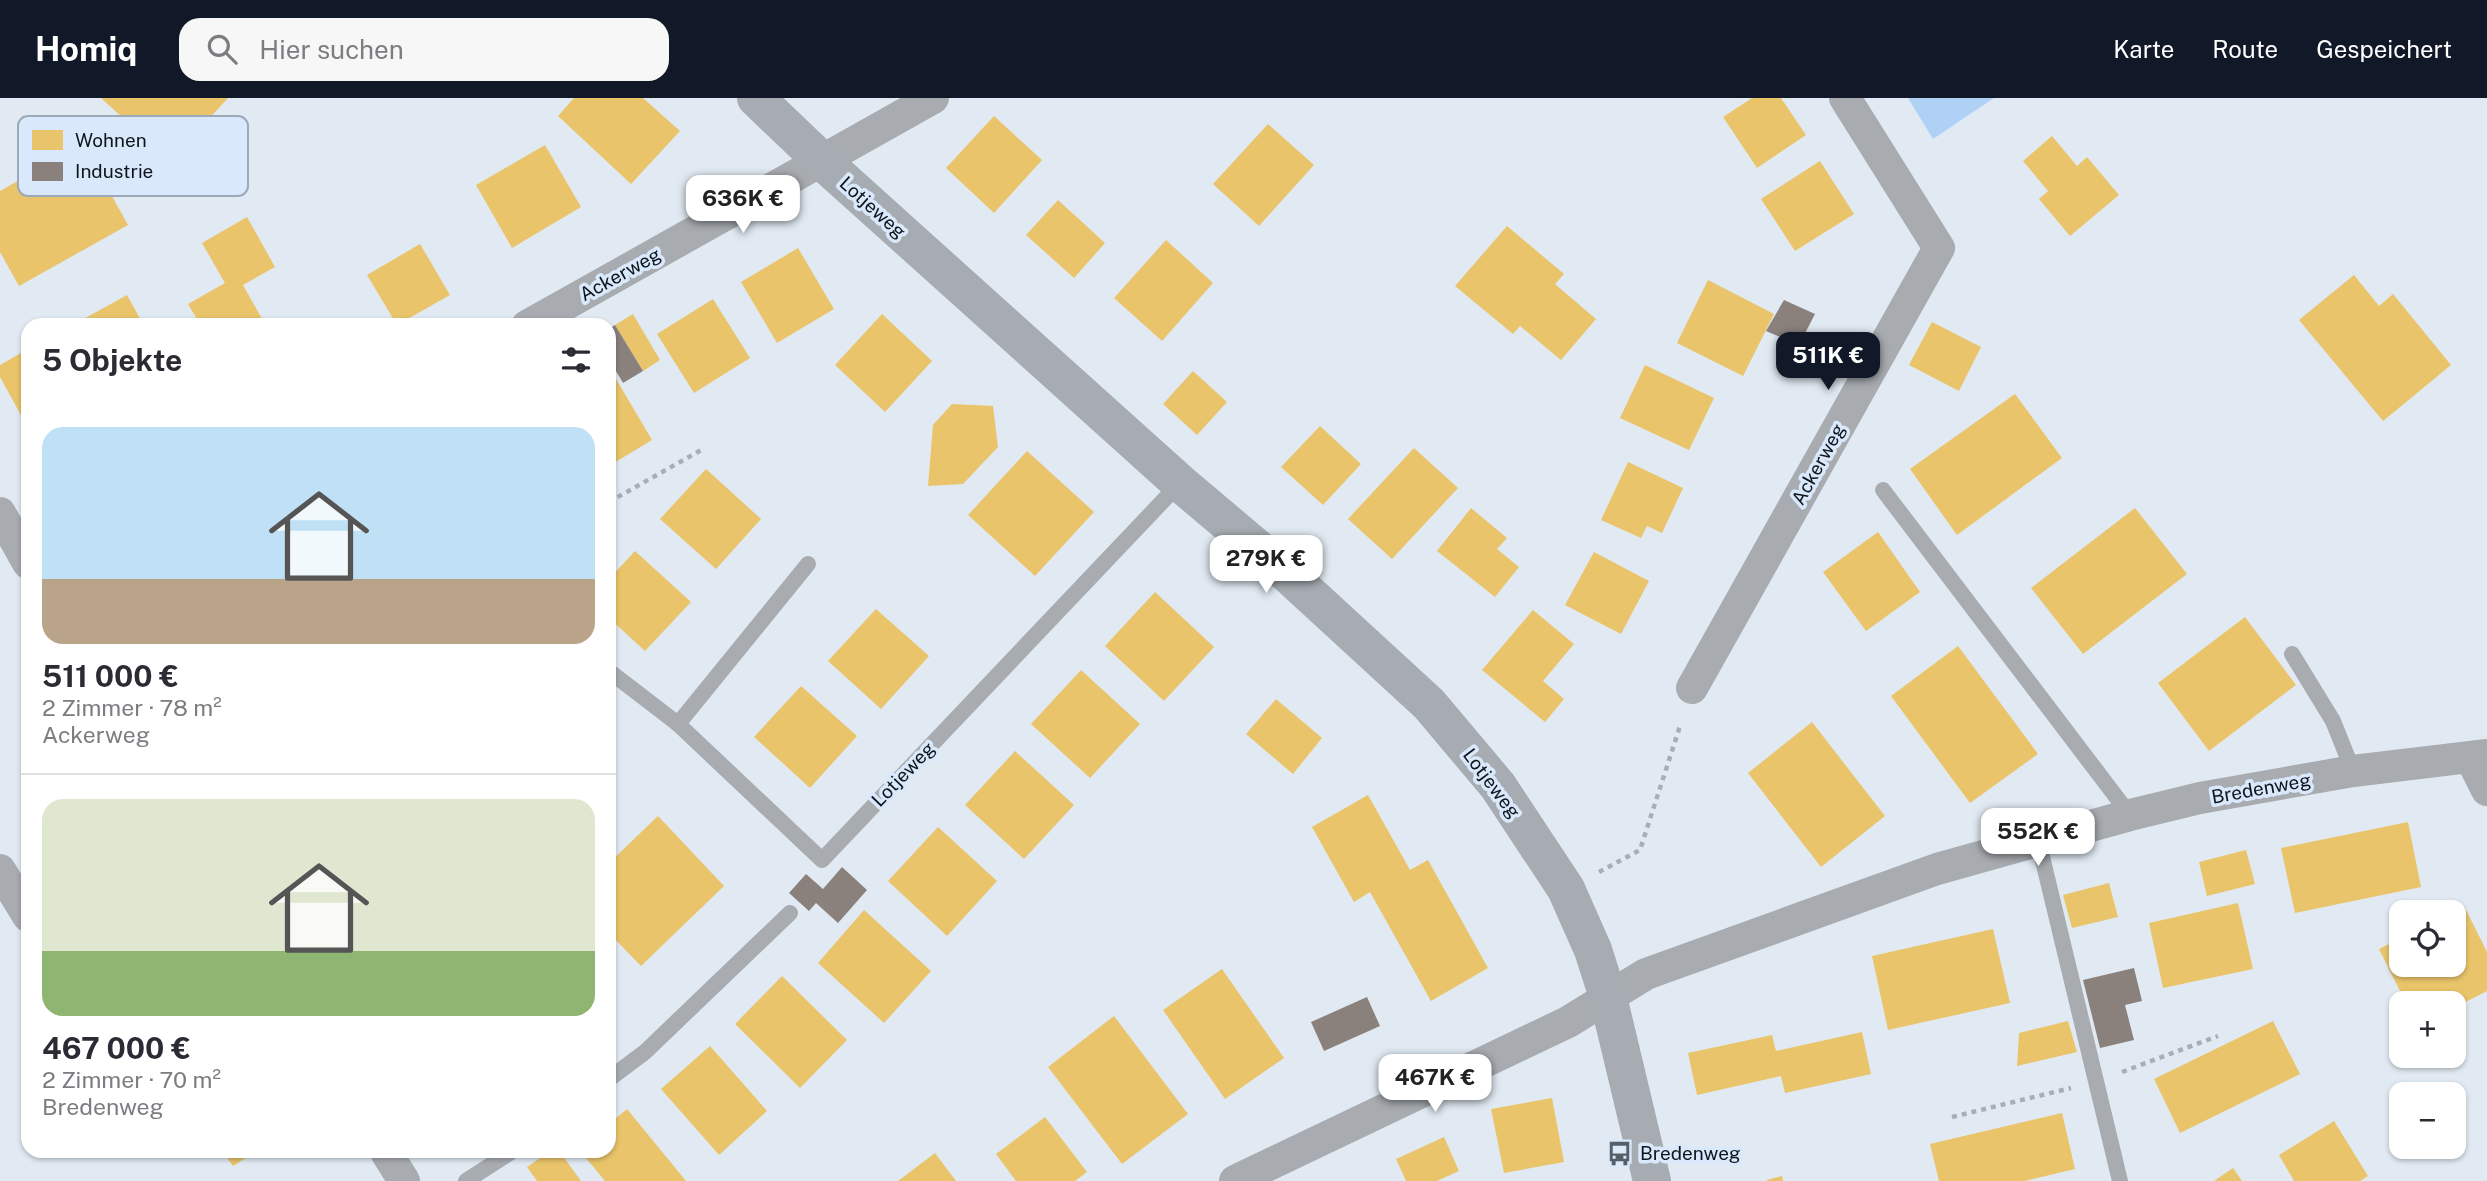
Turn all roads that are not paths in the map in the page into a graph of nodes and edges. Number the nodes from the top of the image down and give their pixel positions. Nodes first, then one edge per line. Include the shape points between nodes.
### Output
1 (755, 98) edge
2 (933, 98) edge
3 (1845, 98) edge
4 (822, 161) junction
5 (541, 318) edge
6 (1180, 483) junction
7 (1883, 490) dead end
8 (0, 513) edge
9 (21, 551) edge
10 (808, 564) dead end
11 (2292, 654) dead end
12 (616, 676) edge
13 (1692, 688) road end
14 (678, 724) junction
15 (2479, 757) edge
16 (2353, 771) junction
17 (2487, 790) edge
18 (2130, 815) junction
19 (2038, 840) junction
20 (0, 870) edge
21 (21, 904) edge
22 (790, 913) dead end
23 (1608, 997) junction
24 (616, 1074) edge
25 (390, 1158) edge
26 (502, 1158) edge
27 (404, 1181) edge
28 (466, 1181) edge
29 (1235, 1181) edge
30 (1652, 1181) edge
31 (2120, 1181) edge

1 - 4 street, Lotjeweg
2 - 4 street, Ackerweg
3 - 13 street, Ackerweg via 1939,248
4 - 5 street, Ackerweg
4 - 6 street, Lotjeweg
6 - 14 lane, Lotjeweg via 822,860
6 - 23 street, Lotjeweg via 1429,704 1498,786 1566,889
7 - 18 lane
8 - 9 street
10 - 14 lane
11 - 16 lane via 2333,721
12 - 14 lane, Lotjeweg
15 - 16 street, Bredenweg
15 - 17 street
16 - 18 street, Bredenweg
18 - 19 street, Bredenweg
19 - 23 street, Bredenweg via 1792,919 1646,974
19 - 31 lane
20 - 21 street
22 - 24 lane via 645,1052
23 - 29 street, Bredenweg via 1568,1022
23 - 30 street, Lotjeweg
25 - 27 street
26 - 28 lane

